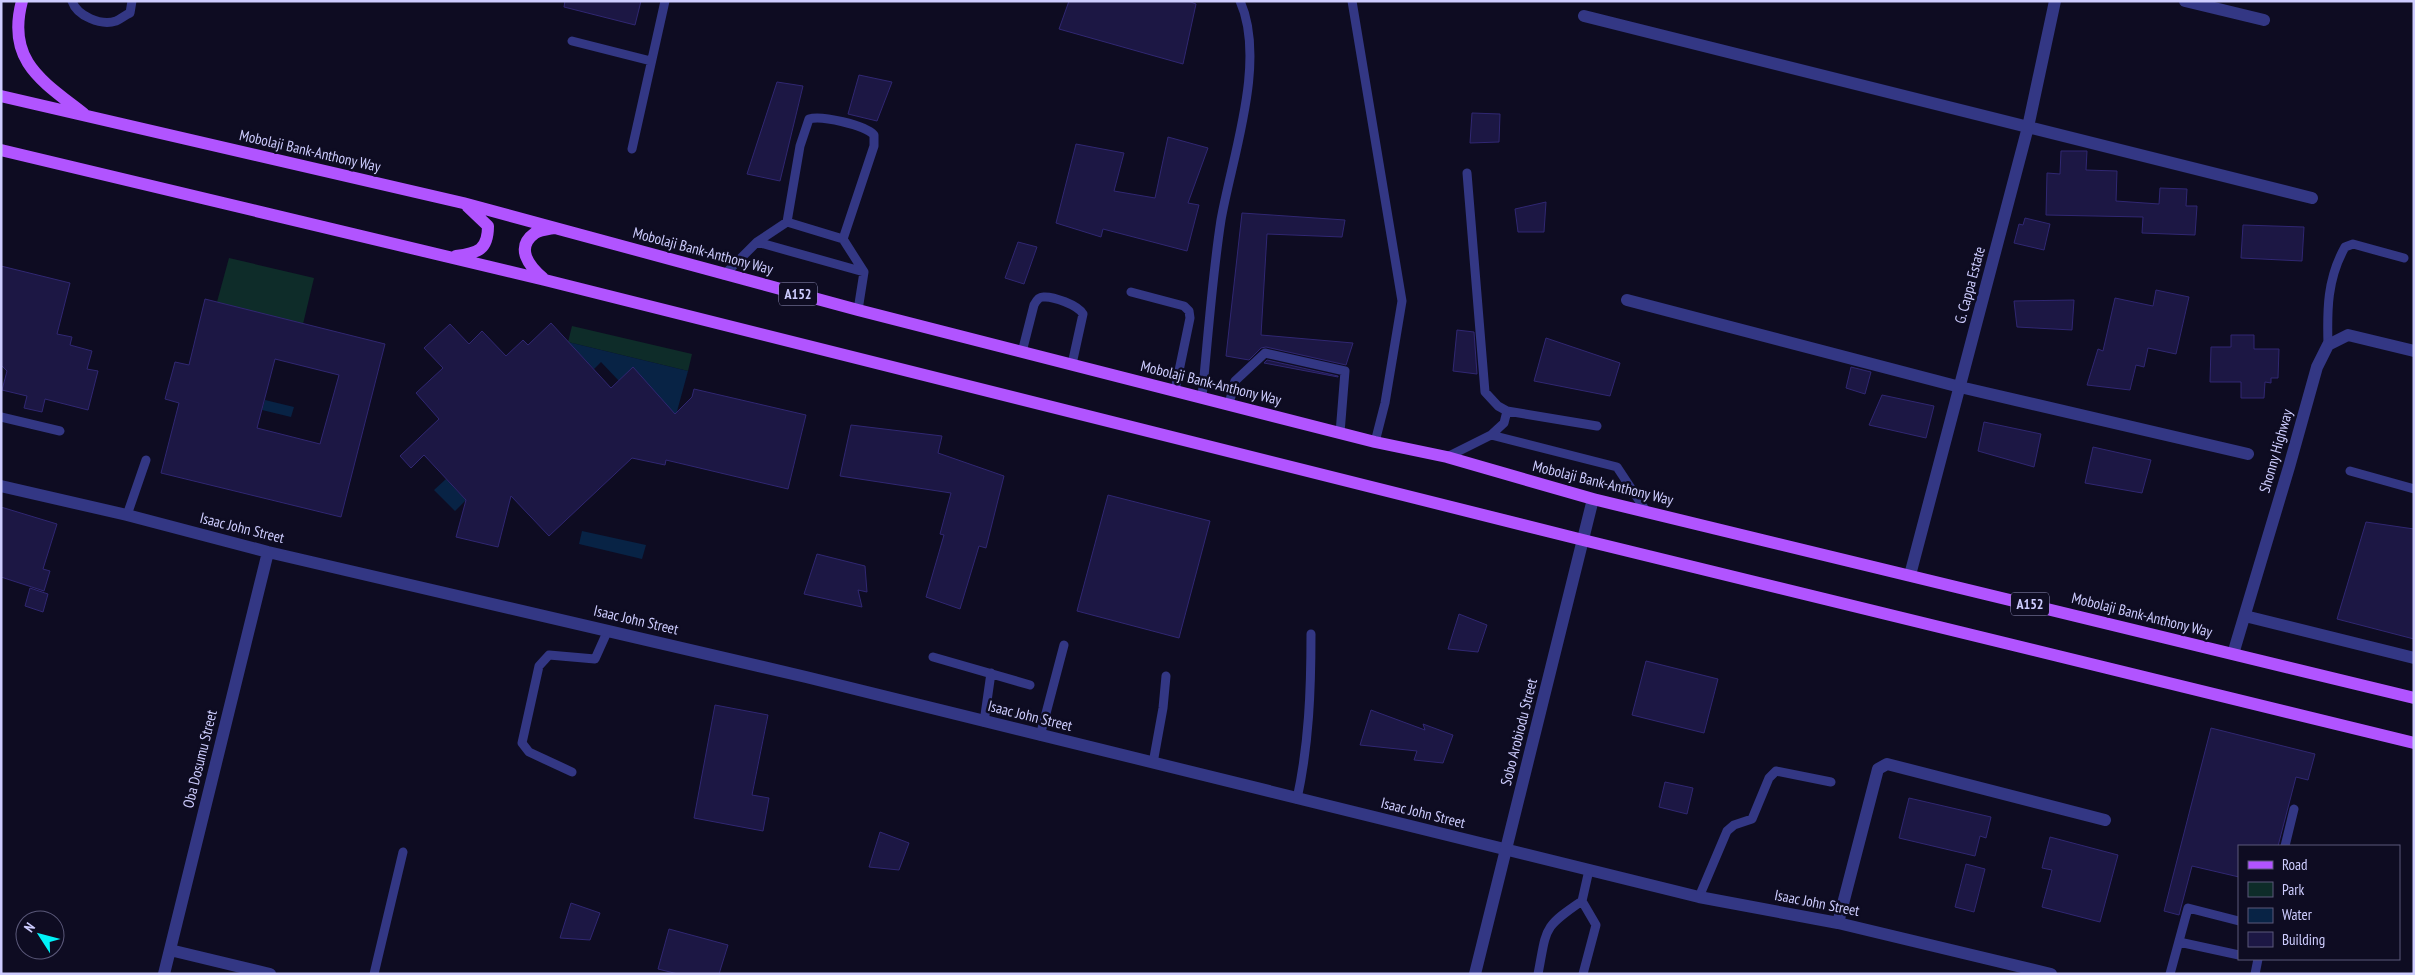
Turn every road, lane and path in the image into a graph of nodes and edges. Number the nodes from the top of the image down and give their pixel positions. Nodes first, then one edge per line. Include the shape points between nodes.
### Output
1 (22, 1) edge
2 (72, 1) edge
3 (132, 1) edge
4 (664, 1) edge
5 (1240, 1) edge
6 (1352, 1) edge
7 (2055, 1) edge
8 (2185, 1) edge
9 (1584, 16) dead end
10 (2264, 20) dead end
11 (572, 40) dead end
12 (651, 61) junction
13 (1, 96) edge
14 (88, 117) junction
15 (2028, 127) junction
16 (632, 149) dead end
17 (1, 150) edge
18 (1467, 173) dead end
19 (2312, 198) dead end
20 (463, 204) junction
21 (787, 222) junction
22 (554, 228) junction
23 (844, 239) junction
24 (757, 242) junction
25 (446, 257) junction
26 (2404, 258) dead end
27 (864, 272) junction
28 (724, 275) junction
29 (545, 280) junction
30 (1131, 292) dead end
31 (1627, 300) dead end
32 (858, 310) junction
33 (2328, 345) junction
34 (1022, 352) junction
35 (2414, 352) edge
36 (1072, 364) junction
37 (1960, 387) junction
38 (1175, 390) junction
39 (1202, 397) junction
40 (1229, 404) junction
41 (1507, 410) junction
42 (1, 417) edge
43 (1597, 426) dead end
44 (60, 431) dead end
45 (1340, 433) junction
46 (1491, 435) junction
47 (1374, 442) junction
48 (2248, 454) dead end
49 (1447, 457) junction
50 (146, 460) dead end
51 (2350, 471) dead end
52 (1, 486) edge
53 (2414, 489) edge
54 (1594, 499) junction
55 (1646, 511) junction
56 (127, 515) junction
57 (1583, 540) junction
58 (268, 552) junction
59 (1910, 575) junction
60 (2245, 616) junction
61 (608, 630) junction
62 (1311, 634) dead end
63 (1064, 645) dead end
64 (2233, 654) junction
65 (933, 657) dead end
66 (2414, 658) edge
67 (991, 673) junction
68 (1166, 676) dead end
69 (1030, 685) dead end
70 (2414, 698) edge
71 (984, 722) junction
72 (1040, 736) junction
73 (2414, 743) edge
74 (1153, 763) junction
75 (572, 772) dead end
76 (1831, 782) dead end
77 (1297, 799) junction
78 (2294, 809) dead end
79 (2105, 820) dead end
80 (2285, 845) edge
81 (1506, 850) junction
82 (403, 852) dead end
83 (1589, 870) junction
84 (1699, 897) junction
85 (1582, 901) junction
86 (2238, 921) edge
87 (1838, 923) junction
88 (2178, 942) junction
89 (170, 950) junction
90 (2238, 955) edge
91 (2258, 960) edge
92 (164, 974) edge
93 (270, 974) edge
94 (374, 974) edge
95 (1475, 974) edge
96 (1538, 974) edge
97 (1583, 974) edge
98 (2051, 974) edge
99 (2170, 974) edge
100 (2255, 974) edge

1 - 14 main road via 17,20 21,52 40,80
2 - 3 lane via 75,8 91,19 114,22 130,13
4 - 12 lane
5 - 39 lane via 1247,18 1251,61 1221,221
6 - 47 lane via 1402,301
7 - 15 street, G. Cappa Estate
8 - 10 street
9 - 15 street
11 - 12 lane
12 - 16 lane
13 - 14 main road, Mobolaji Bank-Anthony Way / A152
14 - 20 main road, Mobolaji Bank-Anthony Way / A152
15 - 19 street
15 - 37 street, G. Cappa Estate
17 - 25 main road
18 - 41 lane via 1485,392 1498,406
20 - 22 main road, Mobolaji Bank-Anthony Way / A152
20 - 25 main road via 488,226 488,239 473,254
21 - 23 lane
21 - 23 lane via 800,146 809,119 820,118 865,128 874,135 874,146
21 - 24 lane
22 - 28 main road, Mobolaji Bank-Anthony Way / A152
22 - 29 main road via 535,234 527,243 525,255 529,266
23 - 27 lane
24 - 27 lane
24 - 28 lane
25 - 29 main road
26 - 33 lane via 2353,244 2345,247 2329,286 2326,306
27 - 32 lane
28 - 32 main road, Mobolaji Bank-Anthony Way / A152
29 - 57 main road
30 - 38 lane via 1184,306 1189,311
31 - 37 street
32 - 34 main road, Mobolaji Bank-Anthony Way / A152
33 - 35 street via 2348,335
33 - 60 street, Shonny Highway via 2316,367
34 - 36 main road, Mobolaji Bank-Anthony Way / A152
34 - 36 lane via 1038,299 1043,297 1067,302 1075,304 1083,314
36 - 38 main road, Mobolaji Bank-Anthony Way / A152
37 - 48 street
37 - 59 street, G. Cappa Estate
38 - 39 main road, Mobolaji Bank-Anthony Way / A152
39 - 40 main road, Mobolaji Bank-Anthony Way / A152
40 - 45 main road, Mobolaji Bank-Anthony Way / A152
40 - 45 lane via 1235,381 1265,353 1345,371
41 - 43 lane
41 - 46 lane via 1504,423
42 - 44 lane
45 - 47 main road, Mobolaji Bank-Anthony Way / A152
46 - 49 lane
46 - 55 lane via 1617,467
47 - 49 main road, Mobolaji Bank-Anthony Way / A152
49 - 54 main road, Mobolaji Bank-Anthony Way / A152
50 - 56 lane
51 - 53 lane
52 - 56 street, Isaac John Street
54 - 55 main road, Mobolaji Bank-Anthony Way / A152
54 - 57 street, Sobo Arobiodu Street
55 - 59 main road, Mobolaji Bank-Anthony Way / A152
56 - 58 street, Isaac John Street
57 - 73 main road
57 - 81 street, Sobo Arobiodu Street
58 - 61 street, Isaac John Street
58 - 89 street, Oba Dosumu Street
59 - 64 main road, Mobolaji Bank-Anthony Way / A152
60 - 64 street, Shonny Highway
60 - 66 street
61 - 71 street, Isaac John Street
61 - 75 lane via 595,659 549,655 539,666 522,743 529,752
62 - 77 lane via 1311,701 1305,761
63 - 72 lane
64 - 70 main road, Mobolaji Bank-Anthony Way / A152
65 - 67 lane
67 - 69 lane
67 - 71 lane
68 - 74 lane
71 - 72 street, Isaac John Street
72 - 74 street, Isaac John Street
74 - 77 street, Isaac John Street
76 - 84 lane via 1776,771 1769,778 1752,819 1727,831
77 - 81 street, Isaac John Street
78 - 80 lane
79 - 87 street via 1887,764 1878,769
81 - 83 street, Isaac John Street
81 - 95 street, Sobo Arobiodu Street
82 - 94 lane
83 - 84 street, Isaac John Street
83 - 85 lane
84 - 87 street, Isaac John Street
85 - 96 lane via 1550,925
85 - 97 lane via 1596,925
86 - 88 lane via 2188,908
87 - 98 street, Isaac John Street
88 - 90 lane
88 - 99 lane
89 - 92 street, Oba Dosumu Street
89 - 93 street
91 - 100 lane

